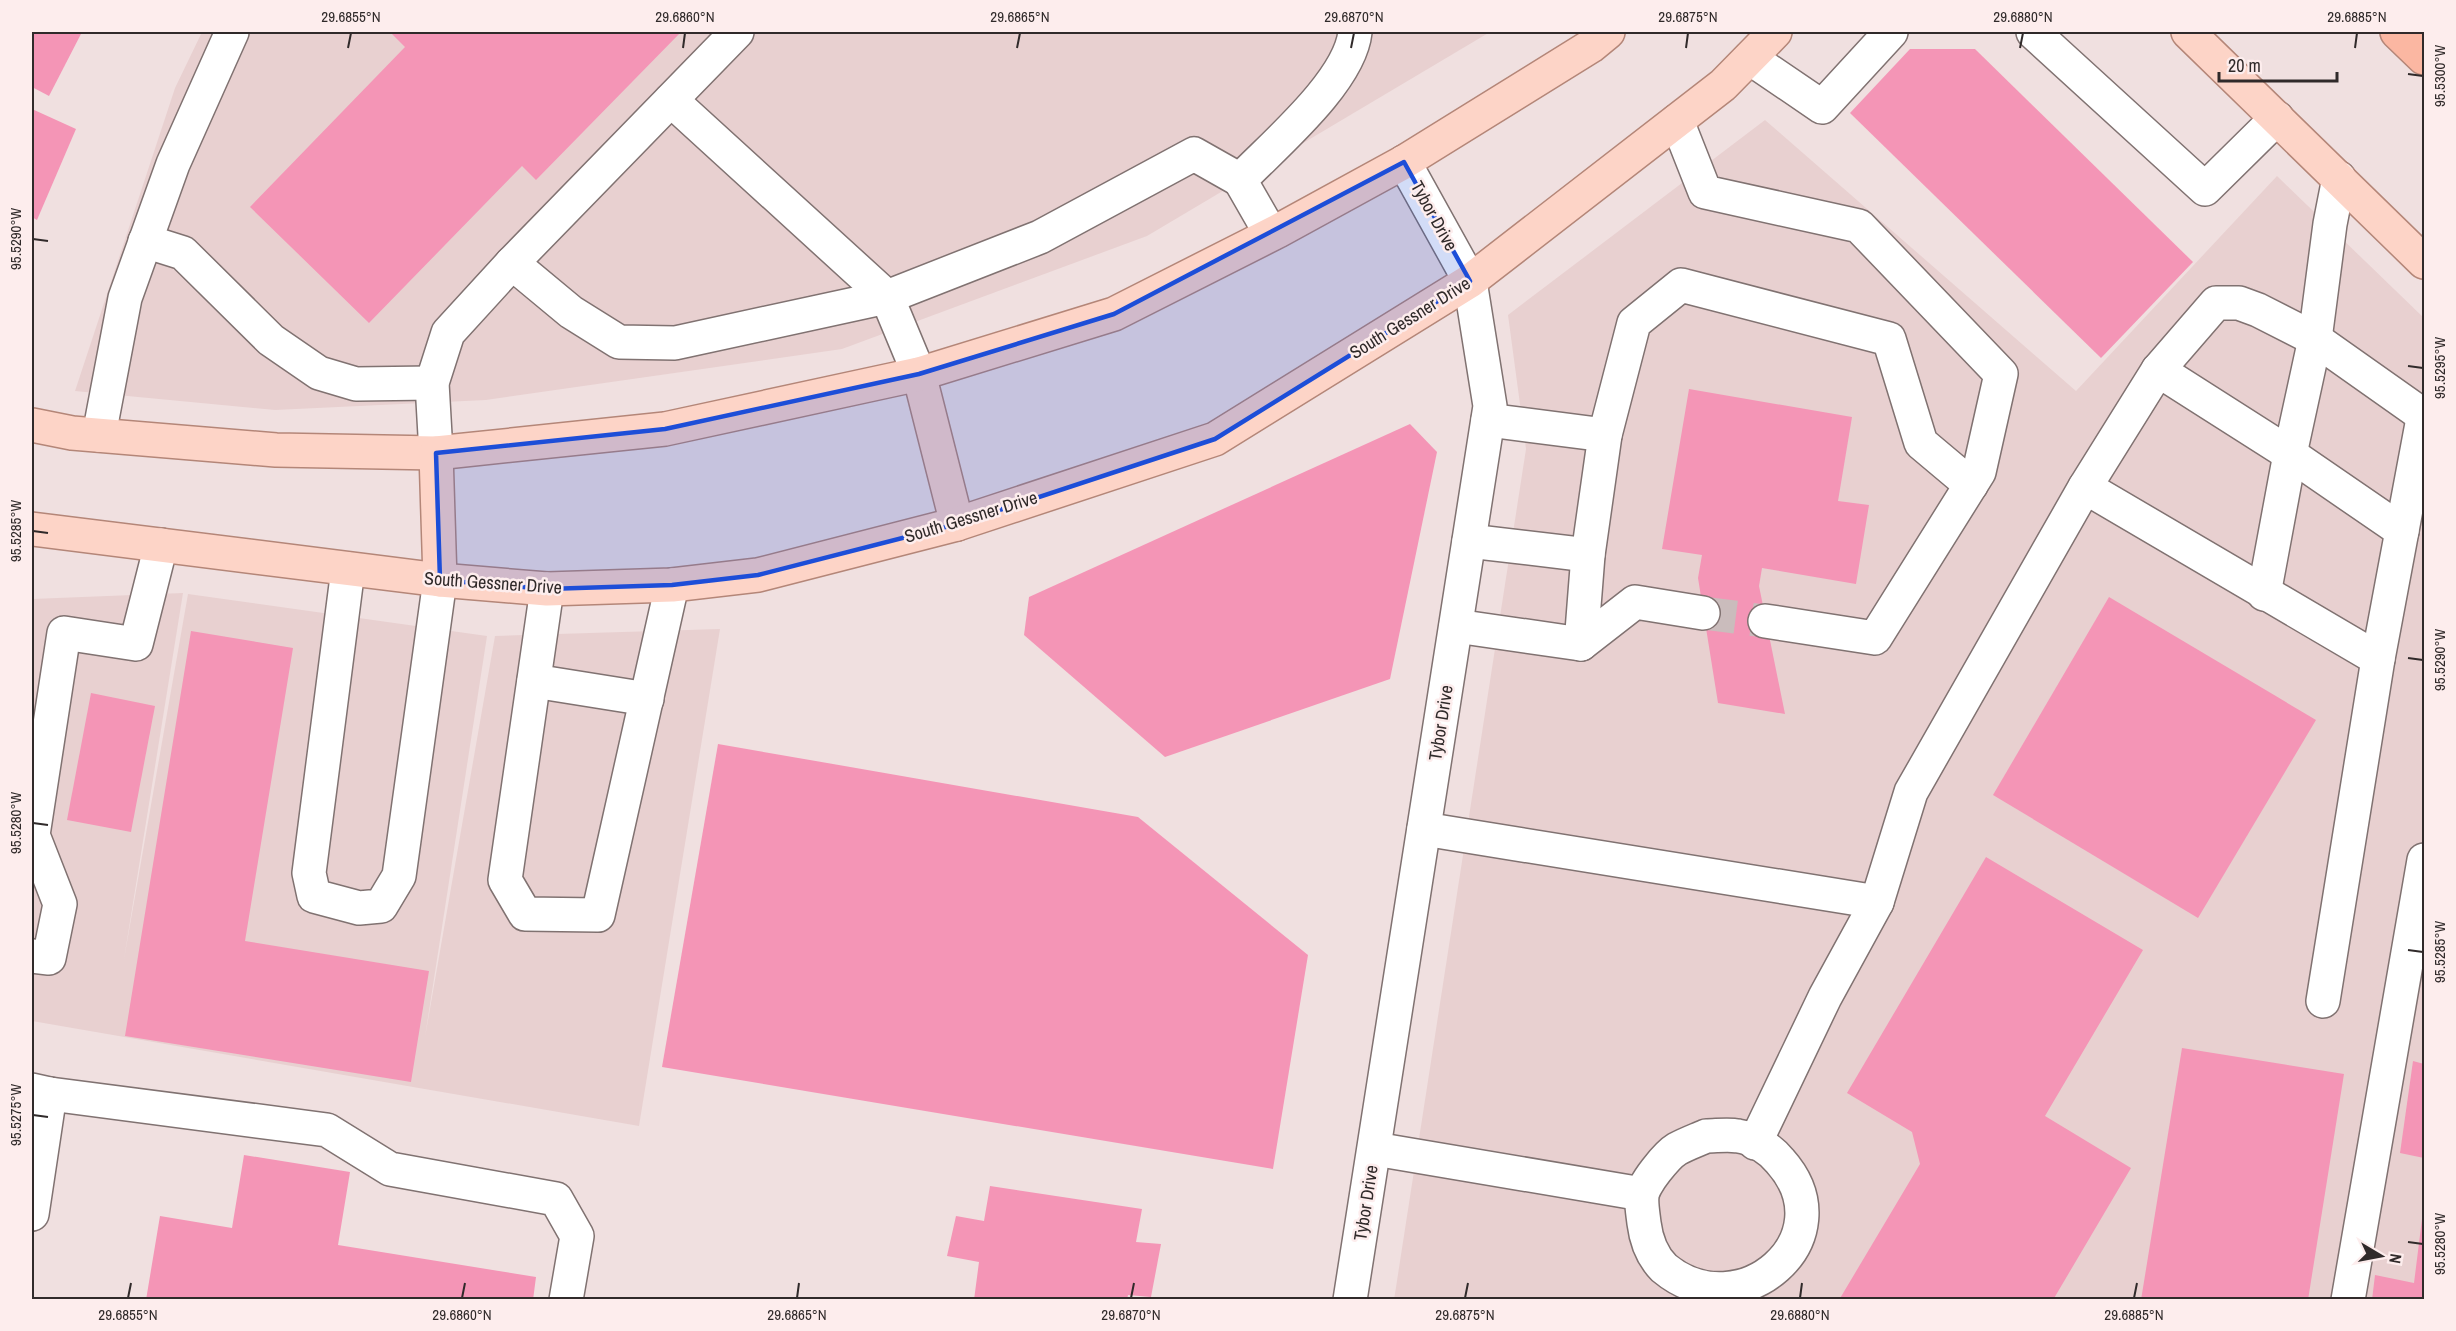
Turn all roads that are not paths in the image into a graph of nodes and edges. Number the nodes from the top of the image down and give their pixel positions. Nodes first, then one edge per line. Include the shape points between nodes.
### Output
1 (232, 32) edge
2 (737, 32) edge
3 (1355, 32) edge
4 (1608, 32) edge
5 (1775, 32) edge
6 (1891, 32) edge
7 (2033, 32) edge
8 (2188, 32) edge
9 (2397, 32) edge
10 (1750, 58) junction
11 (2424, 58) edge
12 (671, 100) junction
13 (2277, 118) junction
14 (1677, 121) junction
15 (1404, 162) junction
16 (2339, 178) junction
17 (1240, 180) junction
18 (1271, 234) junction
19 (145, 241) junction
20 (512, 262) junction
21 (2424, 262) edge
22 (1470, 281) junction
23 (887, 297) junction
24 (2315, 339) junction
25 (2158, 369) junction
26 (920, 374) junction
27 (432, 383) junction
28 (2424, 415) edge
29 (1488, 420) junction
30 (32, 425) edge
31 (99, 435) junction
32 (1605, 435) junction
33 (436, 453) junction
34 (2290, 454) junction
35 (1971, 485) junction
36 (2085, 487) junction
37 (957, 524) junction
38 (32, 529) edge
39 (2402, 531) junction
40 (1469, 541) junction
41 (161, 545) junction
42 (1588, 555) junction
43 (348, 569) junction
44 (440, 580) junction
45 (672, 585) junction
46 (547, 589) junction
47 (2264, 594) junction
48 (1703, 613) tunnel mouth
49 (1765, 621) tunnel mouth
50 (1456, 626) junction
51 (1581, 644) junction
52 (2378, 659) junction
53 (534, 681) junction
54 (647, 699) junction
55 (1424, 829) junction
56 (2424, 860) edge
57 (1877, 902) junction
58 (32, 956) edge
59 (2323, 1001) dead end
60 (41, 1092) edge
61 (1755, 1143) junction
62 (1375, 1149) junction
63 (1642, 1194) junction
64 (32, 1214) edge
65 (1700, 1296) edge
66 (566, 1299) edge
67 (1350, 1299) edge
68 (2348, 1299) edge

1 - 19 street via 173,164
2 - 12 street
3 - 17 street via 1354,46 1324,94
4 - 15 main road
5 - 10 main road, South Gessner Drive
6 - 10 street via 1822,107
7 - 13 street via 2205,189
8 - 13 main road
9 - 11 highway
10 - 14 main road, South Gessner Drive
12 - 20 street
12 - 23 street
13 - 16 main road
14 - 22 main road, South Gessner Drive
14 - 35 street via 1705,192 1859,226 2001,374 1979,472
15 - 18 main road
15 - 22 street, Tybor Drive
16 - 21 main road
16 - 24 street
17 - 18 street
17 - 23 street via 1194,154 1040,237
18 - 26 main road via 1114,314
19 - 27 street via 183,252 271,340 319,373 356,384
19 - 31 street via 125,298
20 - 23 street via 571,312 619,342 675,343
20 - 27 street via 448,333
22 - 29 street, Tybor Drive via 1490,406
22 - 37 main road, South Gessner Drive via 1215,439
23 - 26 street
24 - 25 street via 2258,309 2239,303 2216,303
24 - 28 street
24 - 34 street
25 - 34 street
25 - 36 street
26 - 33 main road via 665,429
26 - 37 main road
27 - 33 street
28 - 39 street
29 - 32 street
29 - 40 street, Tybor Drive
30 - 31 main road
31 - 33 main road via 276,450
32 - 35 street via 1634,323 1681,285 1888,339 1921,443
32 - 42 street
33 - 44 main road
34 - 39 street
34 - 47 street
35 - 49 street via 1875,638
36 - 47 street
36 - 57 street via 1911,792
37 - 45 main road, South Gessner Drive via 758,575
38 - 41 main road, South Gessner Drive
39 - 52 street
40 - 42 street
40 - 50 street, Tybor Drive
41 - 43 main road, South Gessner Drive
41 - 58 street via 136,644 64,633 33,835 60,904 50,958
42 - 51 street
43 - 44 main road, South Gessner Drive
43 - 44 street via 309,873 314,896 359,908 381,906 399,876
44 - 46 main road, South Gessner Drive
45 - 46 main road, South Gessner Drive
45 - 54 street
46 - 53 street
47 - 52 street
48 - 51 street via 1635,602
50 - 51 street
50 - 55 street, Tybor Drive
52 - 59 street
53 - 54 street
53 - 54 street via 505,880 525,914 598,915
55 - 57 street
55 - 62 street, Tybor Drive
56 - 68 street
57 - 61 street via 1825,997
60 - 64 street
60 - 66 street via 327,1130 390,1170 556,1199 577,1236
61 - 63 street via 1739,1136 1706,1136 1676,1150 1653,1174
61 - 65 street via 1770,1149 1792,1174 1802,1206 1799,1239 1784,1266 1761,1285 1732,1294
62 - 63 street
62 - 67 street, Tybor Drive
63 - 65 street via 1645,1234 1657,1260

